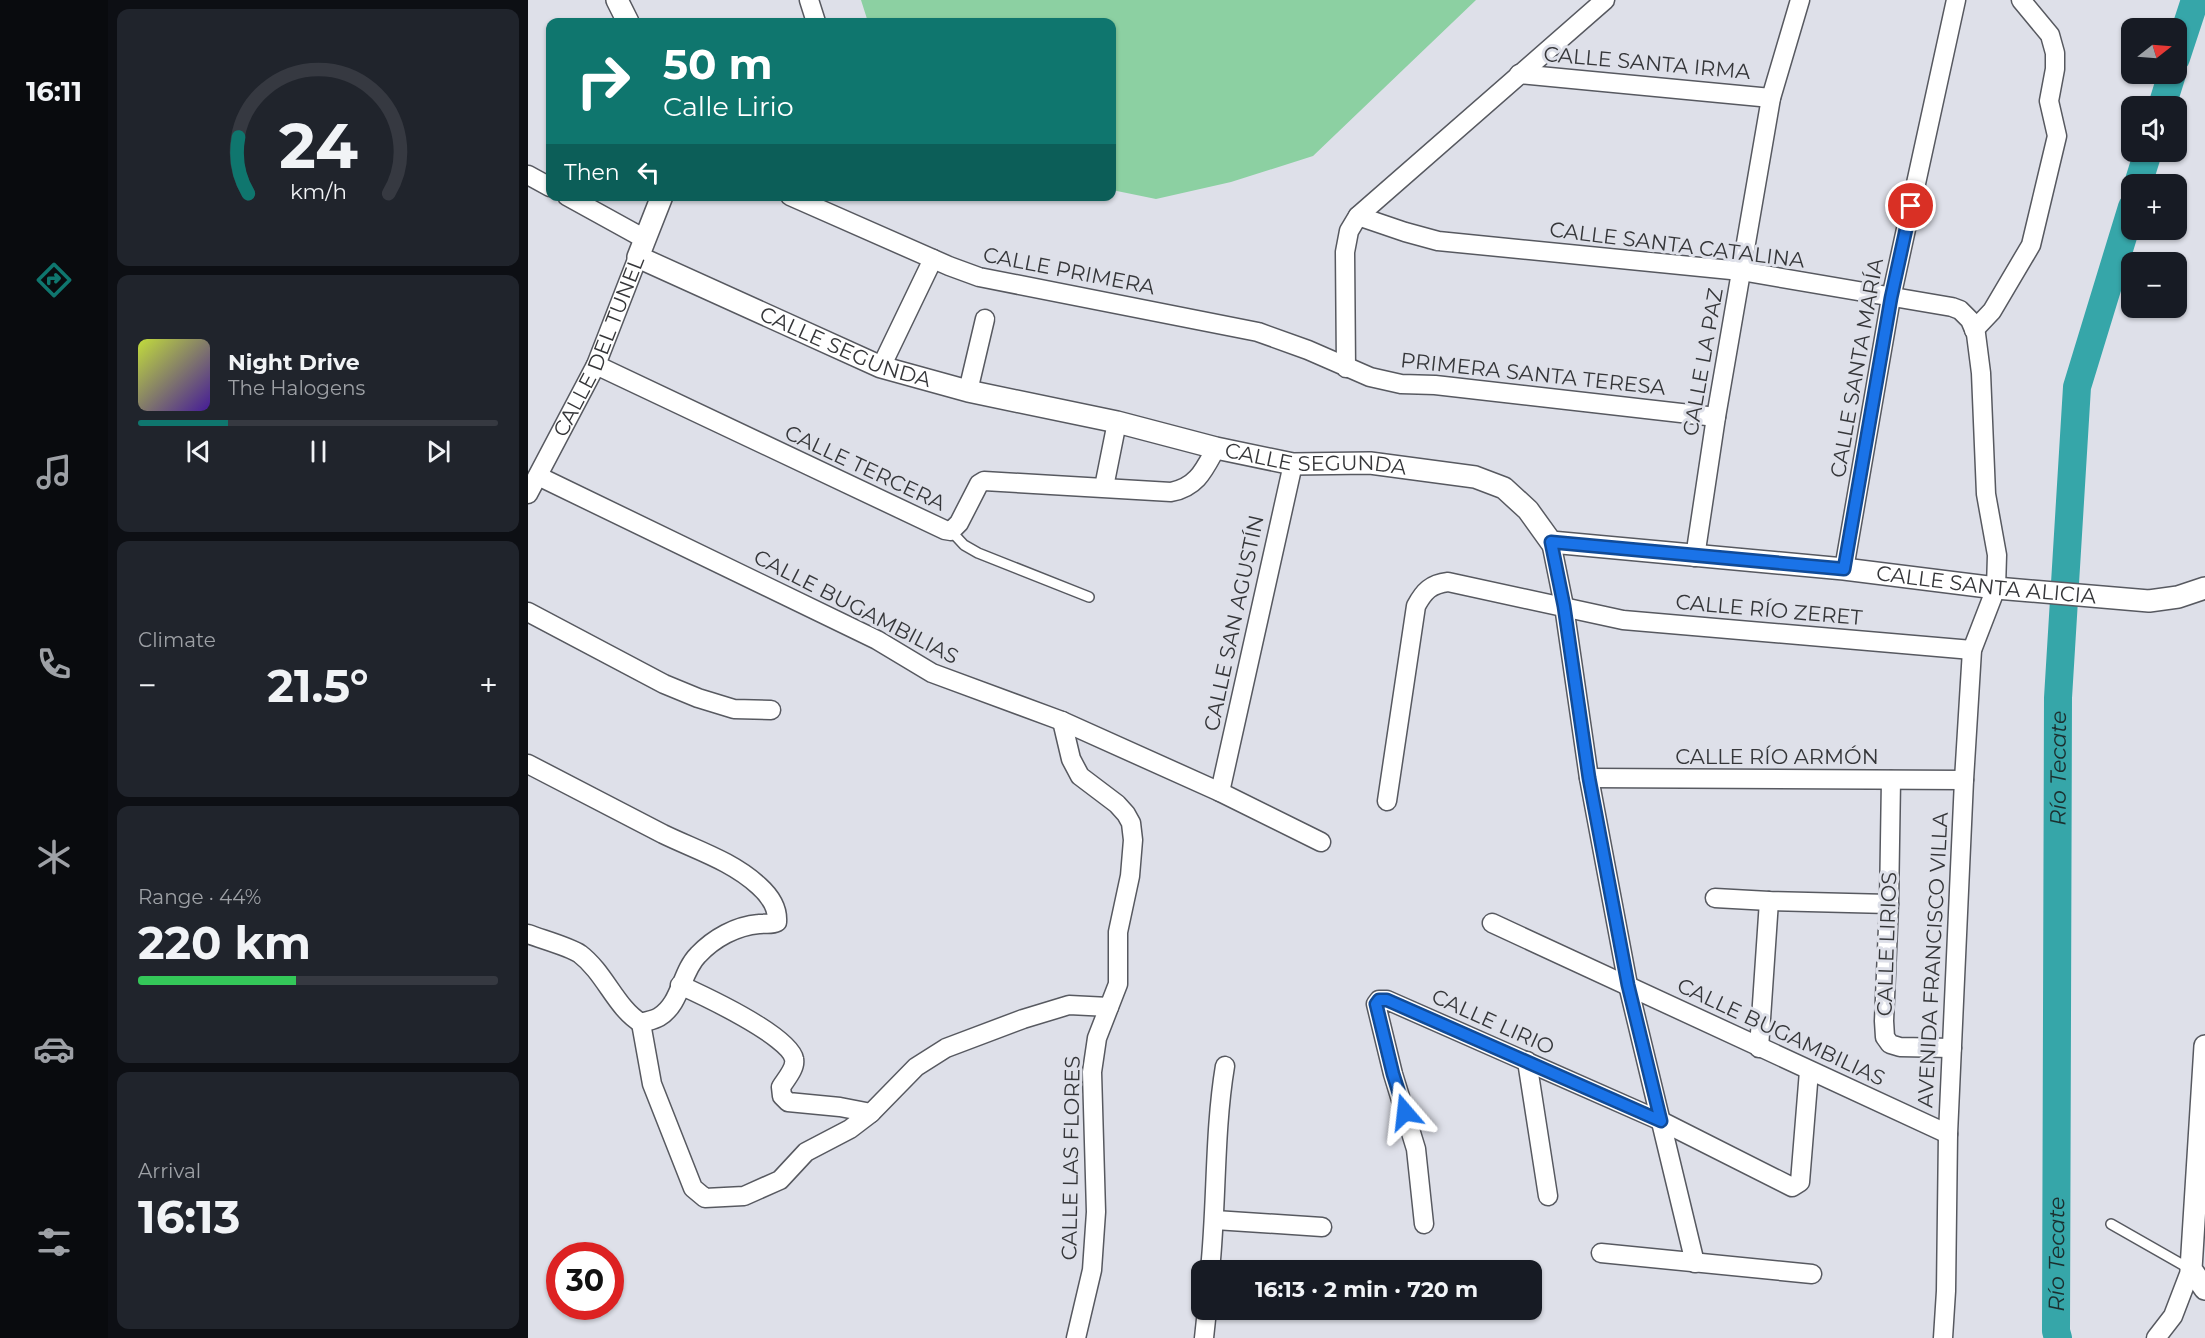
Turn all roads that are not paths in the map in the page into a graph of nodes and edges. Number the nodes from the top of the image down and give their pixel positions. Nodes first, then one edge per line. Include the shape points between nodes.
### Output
1 (617, 0) edge
2 (809, 0) edge
3 (1605, 0) edge
4 (1800, 0) edge
5 (1956, 0) edge
6 (2021, 0) edge
7 (626, 18) edge
8 (815, 18) edge
9 (1519, 74) junction
10 (1771, 98) junction
11 (528, 175) edge
12 (546, 185) edge
13 (574, 201) edge
14 (660, 201) edge
15 (801, 201) edge
16 (1358, 216) junction
17 (642, 248) junction
18 (933, 259) junction
19 (1741, 271) junction
20 (1891, 298) junction
21 (985, 319) dead end
22 (1974, 330) junction
23 (596, 365) junction
24 (881, 368) junction
25 (1346, 368) junction
26 (968, 390) junction
27 (1716, 417) junction
28 (1117, 422) junction
29 (1216, 448) junction
30 (1293, 464) junction
31 (538, 476) junction
32 (1104, 488) junction
33 (528, 494) edge
34 (951, 531) junction
35 (1551, 542) junction
36 (1695, 557) junction
37 (1844, 569) junction
38 (1996, 588) junction
39 (2205, 588) edge
40 (1089, 597) dead end
41 (1564, 606) junction
42 (528, 612) edge
43 (1972, 650) junction
44 (771, 710) dead end
45 (1062, 721) junction
46 (528, 764) edge
47 (1589, 778) junction
48 (1891, 780) junction
49 (1964, 780) junction
50 (1221, 792) junction
51 (1387, 801) dead end
52 (1321, 843) dead end
53 (1715, 898) dead end
54 (1769, 902) junction
55 (1889, 904) junction
56 (1492, 923) dead end
57 (528, 934) edge
58 (680, 985) junction
59 (1628, 985) junction
60 (1109, 1007) junction
61 (641, 1023) junction
62 (1759, 1048) junction
63 (1952, 1048) junction
64 (2205, 1058) edge
65 (1527, 1061) junction
66 (1225, 1066) dead end
67 (1809, 1071) junction
68 (871, 1113) junction
69 (1661, 1121) junction
70 (1948, 1134) junction
71 (2201, 1188) edge
72 (1548, 1196) dead end
73 (1215, 1220) junction
74 (1424, 1224) dead end
75 (2111, 1224) dead end
76 (1322, 1227) dead end
77 (1601, 1253) dead end
78 (1211, 1260) edge
79 (1695, 1263) junction
80 (2191, 1269) junction
81 (1812, 1274) dead end
82 (2205, 1289) edge
83 (1206, 1320) edge
84 (1076, 1338) edge
85 (1204, 1338) edge
86 (1943, 1338) edge
87 (2156, 1338) edge

1 - 7 street
2 - 8 street
3 - 9 street
4 - 10 street, CALLE LA PAZ
5 - 20 street, CALLE SANTA MARÍA
6 - 22 street via 2050,35 2055,53 2049,100 2057,136 2031,245 1992,311
9 - 10 street, CALLE SANTA IRMA
9 - 16 street
10 - 19 street, CALLE LA PAZ
11 - 12 street
13 - 17 street
14 - 17 street, CALLE DEL TUNEL
15 - 18 street, CALLE PRIMERA
16 - 19 street, CALLE SANTA CATALINA via 1438,241
16 - 25 street via 1349,231 1345,252
17 - 23 street, CALLE DEL TUNEL
17 - 24 street, CALLE SEGUNDA
18 - 24 street
18 - 25 street, CALLE PRIMERA via 979,277 1258,332
19 - 20 street, CALLE SANTA CATALINA
19 - 27 street, CALLE LA PAZ
20 - 22 street, CALLE SANTA CATALINA via 1960,310
20 - 37 street, CALLE SANTA MARÍA
21 - 26 street
22 - 38 street via 1981,374 1986,494 1997,555
23 - 31 street, CALLE DEL TUNEL
23 - 34 street, CALLE TERCERA
24 - 26 street, CALLE SEGUNDA
25 - 27 street, PRIMERA SANTA TERESA via 1401,384
26 - 28 street, CALLE SEGUNDA
27 - 36 street, CALLE LA PAZ
28 - 29 street, CALLE SEGUNDA
28 - 32 street
29 - 30 street, CALLE SEGUNDA
29 - 32 street, CALLE TERCERA via 1202,472 1184,489 1171,492
30 - 35 street, CALLE SEGUNDA via 1370,463 1475,477 1504,488 1528,510
30 - 50 street, CALLE SAN AGUSTÍN
31 - 33 street, CALLE DEL TUNEL
31 - 45 street, CALLE BUGAMBILIAS via 877,640 932,673
32 - 34 street, CALLE TERCERA via 984,480
34 - 40 lane via 978,554
35 - 36 street, CALLE SANTA ALICIA
35 - 41 street, CALLE SEGUNDA
36 - 37 street, CALLE SANTA ALICIA
37 - 38 street, CALLE SANTA ALICIA
38 - 39 street, CALLE SANTA ALICIA via 2149,601
38 - 43 street, AVENIDA FRANCISCO VILLA
41 - 43 street, CALLE RÍO ZERET via 1623,620
41 - 47 street, CALLE SEGUNDA
41 - 51 street, CALLE RÍO ZERET via 1448,582 1429,587 1416,606
42 - 44 street via 698,698 734,709
43 - 49 street, AVENIDA FRANCISCO VILLA
45 - 50 street, CALLE BUGAMBILIAS
45 - 60 street, CALLE LAS FLORES via 1071,759 1080,776 1117,804 1131,822 1130,876 1118,932 1118,984
46 - 58 street via 729,864 760,887 776,908 774,924 739,928 711,943 696,956
47 - 48 street, CALLE RÍO ARMÓN
47 - 59 street, CALLE SEGUNDA
48 - 49 street, CALLE RÍO ARMÓN
48 - 55 street, CALLE LIRIOS
49 - 63 street, AVENIDA FRANCISCO VILLA
50 - 52 street, CALLE BUGAMBILIAS
53 - 54 street
54 - 55 street
54 - 62 street
55 - 63 street, CALLE LIRIOS via 1885,1037 1890,1044 1900,1047
56 - 59 street, CALLE BUGAMBILIAS
57 - 61 street via 579,953 603,977 630,1017
58 - 61 street via 673,1003 659,1017
58 - 68 street via 723,1004 787,1045 795,1065 781,1087 788,1102
59 - 62 street, CALLE BUGAMBILIAS
59 - 69 street
60 - 68 street via 1069,1005 945,1048 916,1067
60 - 84 street, CALLE LAS FLORES via 1097,1038 1092,1072 1096,1212 1092,1270
61 - 68 street via 652,1084 693,1188 705,1198 744,1196 780,1180 806,1152
62 - 67 street, CALLE BUGAMBILIAS
63 - 70 street, AVENIDA FRANCISCO VILLA
64 - 71 street
65 - 69 street, CALLE LIRIO
65 - 72 street
65 - 74 street, CALLE LIRIO via 1387,1000 1376,1004 1416,1149
66 - 73 street
67 - 69 street, CALLE LIRIO via 1800,1182 1796,1186
67 - 70 street, CALLE BUGAMBILIAS
69 - 79 street
70 - 86 street, AVENIDA FRANCISCO VILLA
71 - 80 street
73 - 76 street
73 - 78 street
75 - 80 lane
77 - 79 street
79 - 81 street
80 - 82 street
80 - 87 street via 2173,1316
83 - 85 street

